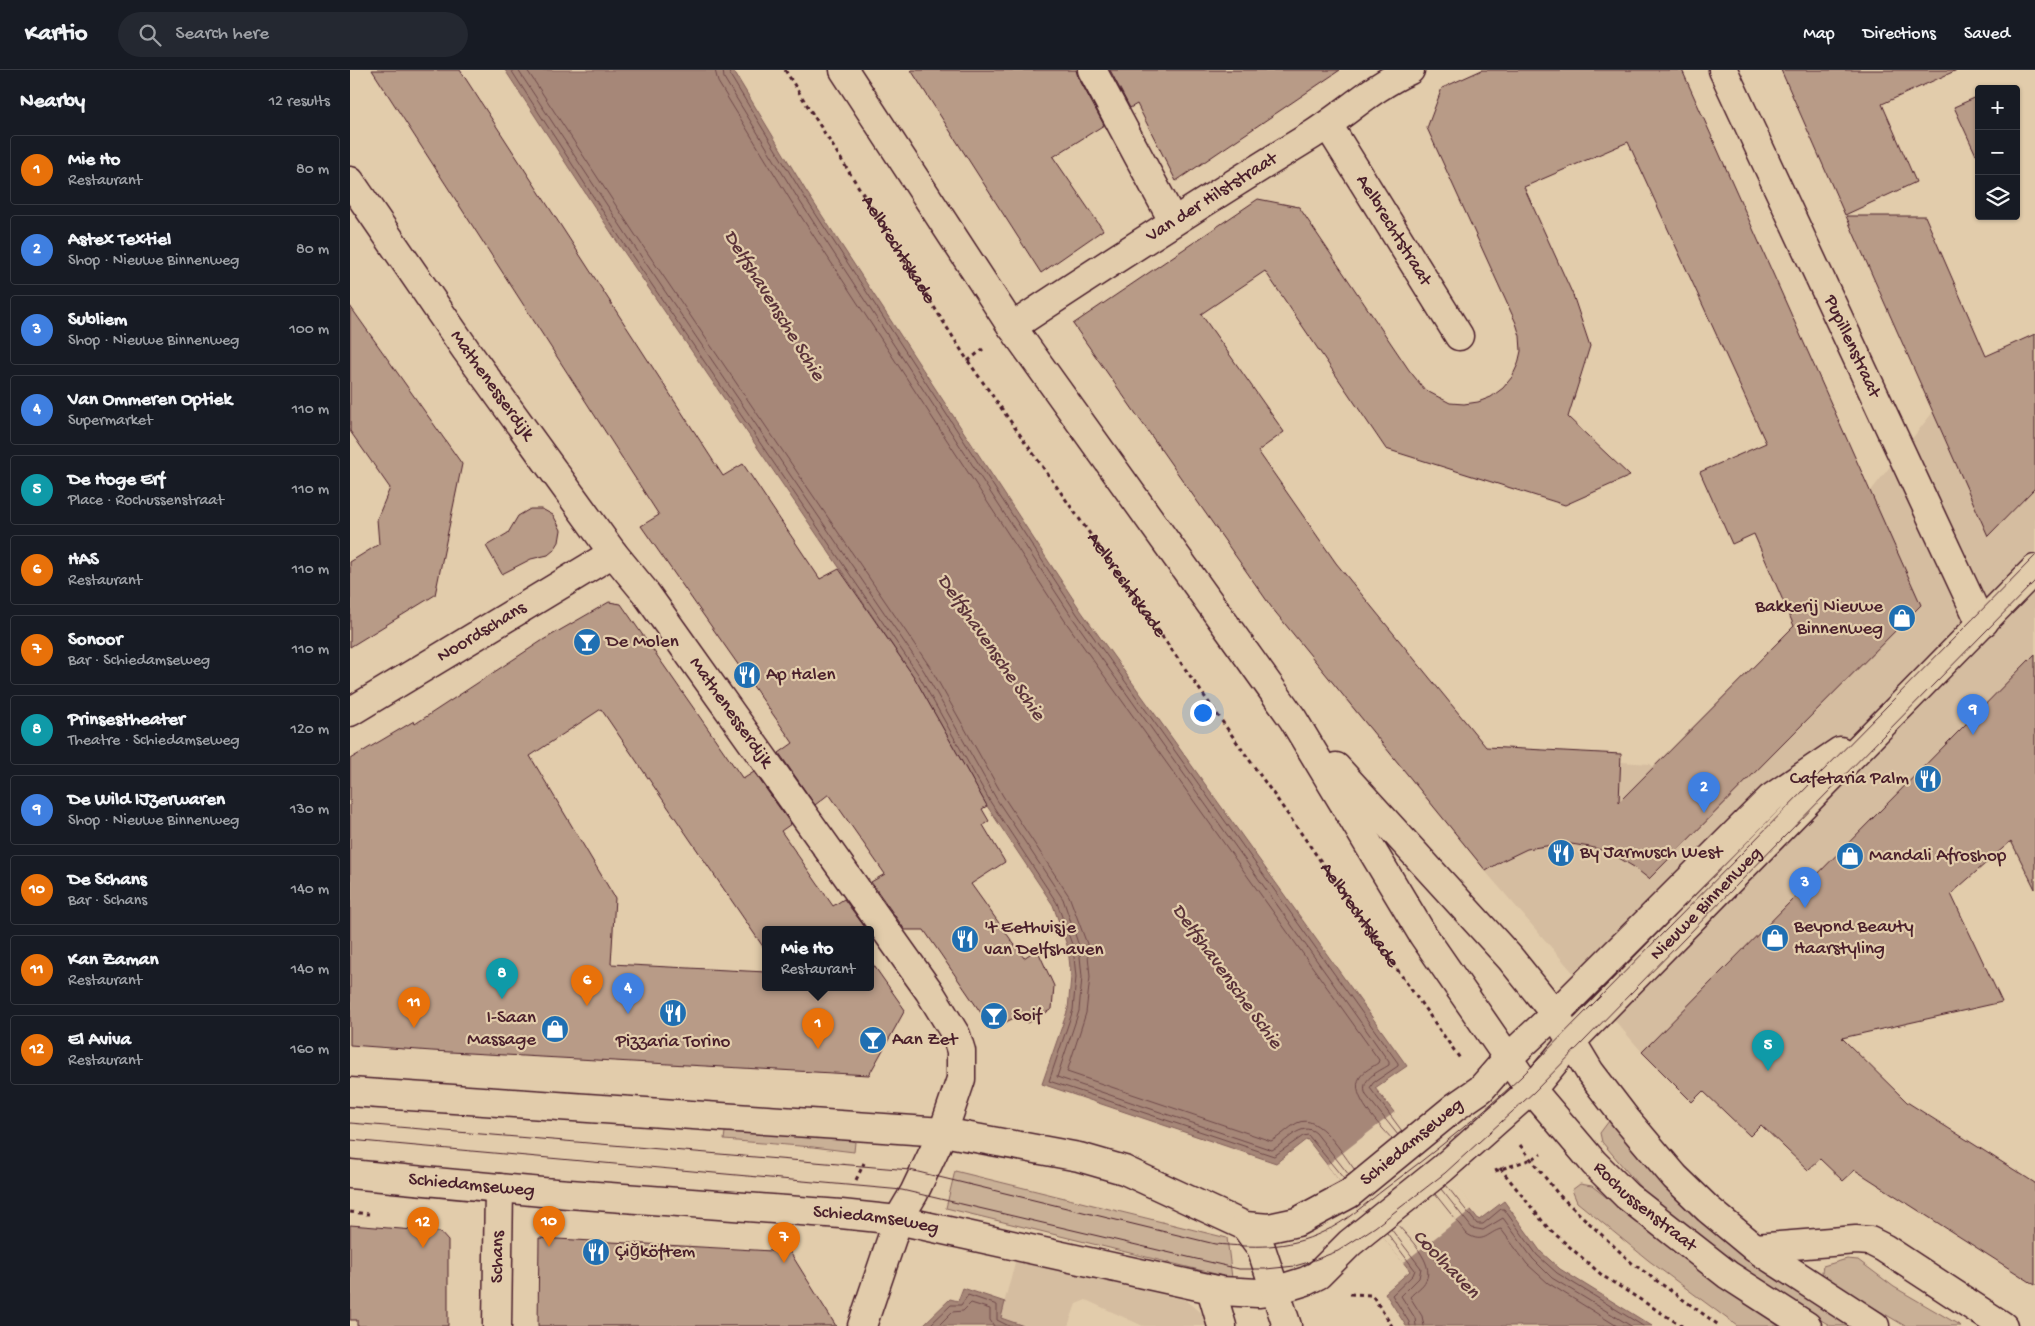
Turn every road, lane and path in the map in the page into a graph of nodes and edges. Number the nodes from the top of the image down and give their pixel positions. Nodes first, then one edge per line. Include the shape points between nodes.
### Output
1 (785, 70) edge
2 (844, 70) edge
3 (1092, 70) edge
4 (1723, 70) edge
5 (1397, 72) edge
6 (1328, 125) junction
7 (350, 181) edge
8 (1172, 221) junction
9 (1012, 326) junction
10 (1459, 336) dead end
11 (613, 553) junction
12 (2035, 569) edge
13 (1984, 622) junction
14 (350, 712) edge
15 (1293, 720) junction
16 (1885, 722) junction
17 (1555, 1014) junction
18 (1572, 1041) junction
19 (1508, 1058) junction
20 (1481, 1089) junction
21 (1532, 1089) junction
22 (350, 1092) edge
23 (880, 1126) junction
24 (944, 1132) junction
25 (350, 1174) edge
26 (499, 1188) junction
27 (841, 1214) junction
28 (898, 1220) junction
29 (1245, 1226) junction
30 (1755, 1248) junction
31 (1210, 1289) junction
32 (1274, 1291) junction
33 (497, 1326) edge
34 (862, 1326) edge
35 (1222, 1326) edge
36 (1287, 1326) edge
37 (1682, 1326) edge
38 (1720, 1326) edge
39 (1807, 1326) edge
40 (1875, 1326) edge
41 (2004, 1326) edge

1 - 20 path, Aelbrechtskade via 968,361
2 - 9 street
3 - 8 street
4 - 13 street, Pupillenstraat via 1977,615
5 - 6 street, Van der Hilststraat
6 - 8 street, Van der Hilststraat
6 - 10 street, Aelbrechtstraat
7 - 11 street, Mathenesserdijk via 466,350
8 - 9 street, Van der Hilststraat
9 - 15 street
11 - 14 street, Noordschans
11 - 24 street, Mathenesserdijk via 645,592 924,983 956,1035 962,1072
12 - 13 street, Nieuwe Binnenweg
13 - 16 street, Nieuwe Binnenweg
15 - 17 street via 1510,958
15 - 19 street via 1423,935
16 - 17 street, Nieuwe Binnenweg via 1771,798
16 - 18 street, Nieuwe Binnenweg
17 - 18 street
17 - 19 street, Schiedamseweg
18 - 21 street, Nieuwe Binnenweg
18 - 30 street via 1596,1080 1675,1177
19 - 20 street, Schiedamseweg
19 - 21 street, Rochussenstraat
20 - 29 street, Schiedamseweg via 1349,1194 1297,1222 1269,1228
21 - 32 street, Schiedamseweg via 1318,1275
21 - 39 street, Rochussenstraat via 1594,1163 1627,1196 1728,1275
22 - 23 street, Schiedamseweg
23 - 24 street, Schiedamseweg
23 - 27 path
24 - 28 street, Mathenesserdijk
24 - 29 street, Schiedamseweg via 1079,1157 1124,1170
25 - 26 street, Schiedamseweg
26 - 27 street, Schiedamseweg
26 - 33 street, Schans
27 - 28 street, Schiedamseweg
28 - 31 street, Schiedamseweg
28 - 34 street, Mathenesserdijk
29 - 32 street, Schiedamseweg via 1261,1248
30 - 40 street
30 - 41 street via 1870,1241
31 - 32 street, Schiedamseweg
31 - 35 street
32 - 36 street
37 - 38 path via 1603,1276 1575,1252 1548,1228 1501,1169 1532,1159 1558,1194 1632,1263

